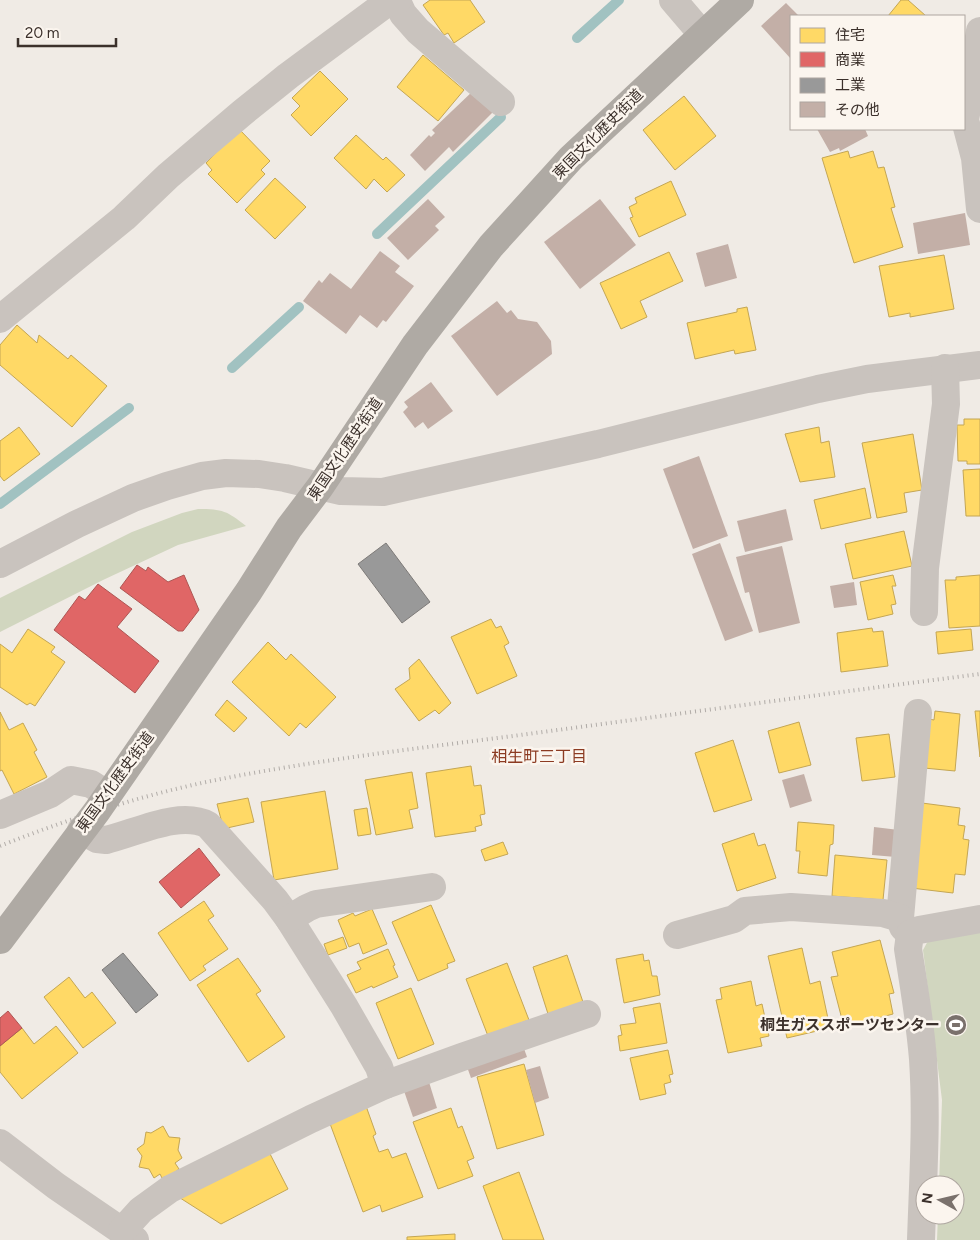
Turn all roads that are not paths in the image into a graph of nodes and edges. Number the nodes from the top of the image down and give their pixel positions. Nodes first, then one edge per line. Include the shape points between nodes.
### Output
1 (398, 0) edge
2 (673, 0) edge
3 (740, 0) edge
4 (980, 31) edge
5 (702, 34) junction
6 (501, 102) dead end
7 (980, 209) edge
8 (0, 319) edge
9 (980, 365) edge
10 (945, 368) junction
11 (320, 487) junction
12 (0, 564) edge
13 (924, 612) dead end
14 (918, 713) dead end
15 (108, 795) junction
16 (0, 815) edge
17 (81, 830) junction
18 (432, 887) dead end
19 (289, 919) junction
20 (980, 919) edge
21 (905, 926) junction
22 (677, 935) dead end
23 (0, 940) edge
24 (587, 1014) dead end
25 (385, 1085) junction
26 (0, 1144) edge
27 (128, 1236) edge
28 (920, 1240) edge

1 - 6 street via 403,14 418,31
1 - 8 street via 384,4 288,76 168,176 124,218
2 - 5 street
3 - 5 highway, 東国文化歴史街道
4 - 7 street via 965,120 975,158
5 - 11 highway, 東国文化歴史街道 via 571,158 491,246 415,345
9 - 10 street
10 - 11 street via 818,389 598,444 383,492
10 - 13 street via 946,404 926,568
11 - 12 street via 259,474 202,476 134,498
11 - 15 highway, 東国文化歴史街道
14 - 21 street
15 - 16 street via 90,784 71,780 50,794
15 - 17 highway, 東国文化歴史街道
17 - 19 street via 106,840 179,819 201,821 208,825
17 - 23 highway, 東国文化歴史街道
18 - 19 street via 316,904
19 - 25 street via 344,1006 379,1067
20 - 21 street via 919,930
21 - 22 street via 882,912 791,907 745,911 734,919
21 - 28 street via 923,1061
24 - 25 street
25 - 27 street via 170,1189 141,1210
26 - 27 street

